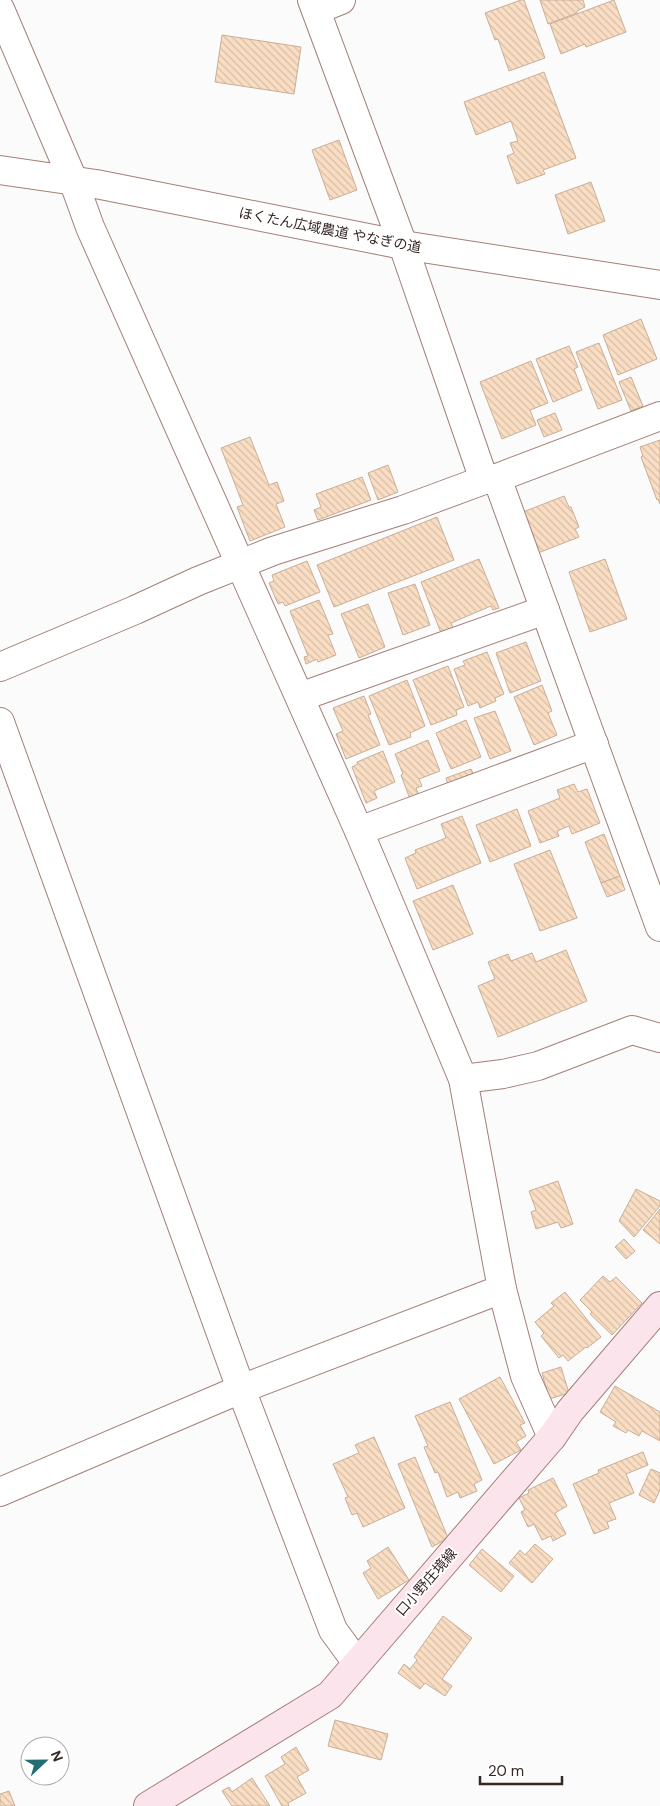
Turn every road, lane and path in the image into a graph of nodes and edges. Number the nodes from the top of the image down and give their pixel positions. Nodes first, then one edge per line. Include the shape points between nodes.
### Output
1 (323, 3) edge
2 (0, 9) edge
3 (0, 170) edge
4 (73, 180) junction
5 (403, 245) junction
6 (660, 285) edge
7 (660, 416) edge
8 (490, 479) junction
9 (241, 564) junction
10 (545, 610) junction
11 (0, 666) edge
12 (300, 697) junction
13 (0, 722) edge
14 (594, 744) junction
15 (359, 830) junction
16 (660, 927) edge
17 (660, 1038) edge
18 (463, 1080) junction
19 (502, 1289) junction
20 (660, 1306) edge
21 (241, 1389) junction
22 (552, 1437) junction
23 (0, 1492) edge
24 (357, 1663) junction
25 (148, 1806) edge

1 - 5 street
2 - 4 street
3 - 4 street, ほくたん広域農道 やなぎの道
4 - 5 street, ほくたん広域農道 やなぎの道
4 - 9 street via 90,227
5 - 6 street, ほくたん広域農道 やなぎの道
5 - 8 street
7 - 8 street
8 - 9 street
8 - 10 street
9 - 11 street
9 - 12 street
10 - 12 street
10 - 14 street
12 - 15 street
13 - 21 street
14 - 15 street
14 - 16 street
15 - 18 street
17 - 18 street via 632,1030 538,1066
18 - 19 street
19 - 21 street
19 - 22 street via 525,1376
20 - 22 main road, 口小野庄境線
21 - 23 street
21 - 24 street via 333,1630
22 - 24 main road, 口小野庄境線
24 - 25 main road, 口小野庄境線 via 330,1695

